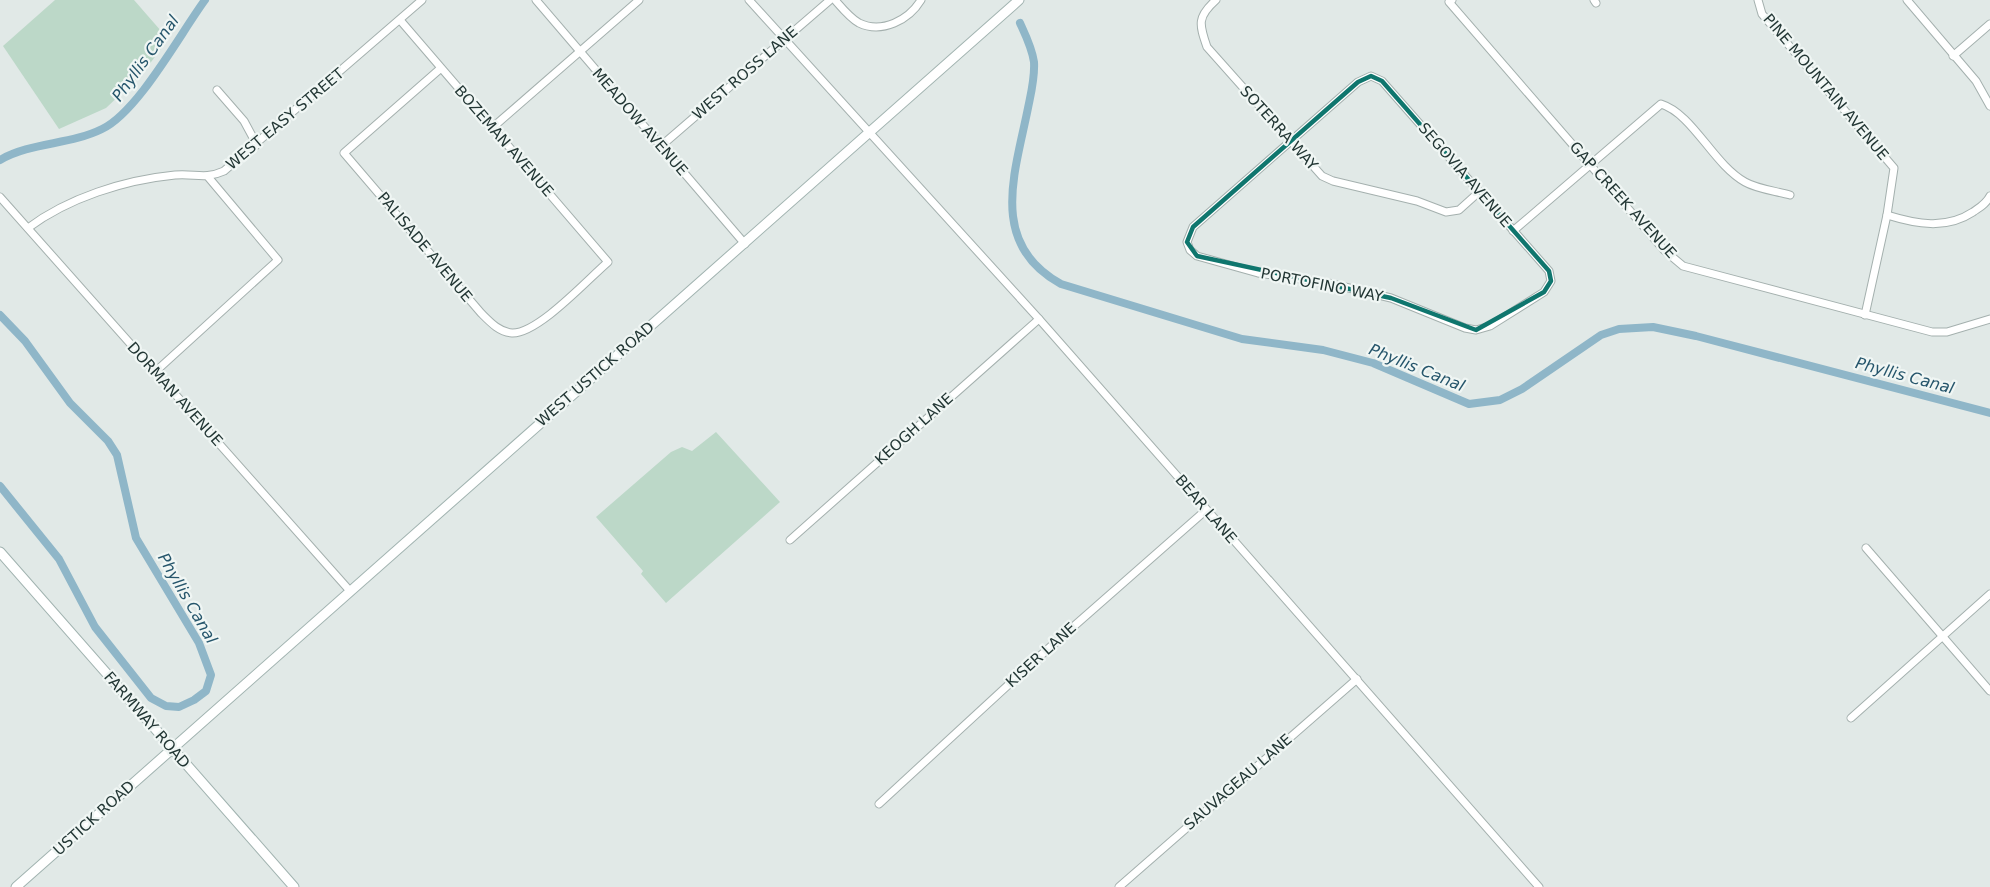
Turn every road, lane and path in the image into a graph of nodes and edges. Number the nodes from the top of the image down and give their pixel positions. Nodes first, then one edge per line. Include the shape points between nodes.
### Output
1 (422, 0) edge
2 (536, 0) edge
3 (639, 0) edge
4 (749, 0) edge
5 (830, 0) edge
6 (835, 0) edge
7 (921, 0) edge
8 (1019, 0) edge
9 (1216, 0) edge
10 (1758, 0) edge
11 (1907, 0) edge
12 (1451, 1) edge
13 (400, 20) junction
14 (1990, 24) edge
15 (784, 39) junction
16 (580, 52) junction
17 (1953, 56) junction
18 (441, 68) junction
19 (217, 90) dead end
20 (1990, 106) edge
21 (492, 128) junction
22 (870, 133) junction
23 (1290, 143) junction
24 (257, 145) junction
25 (661, 146) junction
26 (1592, 165) junction
27 (209, 178) junction
28 (1479, 192) junction
29 (1790, 195) dead end
30 (1990, 196) edge
31 (0, 197) edge
32 (1887, 215) junction
33 (28, 228) junction
34 (1513, 231) junction
35 (745, 244) junction
36 (1551, 281) joint
37 (1865, 315) junction
38 (1039, 319) junction
39 (1990, 319) edge
40 (513, 333) joint
41 (155, 372) junction
42 (1206, 510) junction
43 (790, 540) dead end
44 (1866, 548) dead end
45 (0, 552) edge
46 (350, 591) junction
47 (1990, 594) edge
48 (1941, 637) junction
49 (1357, 679) junction
50 (1990, 691) edge
51 (1851, 717) dead end
52 (172, 748) junction
53 (879, 804) dead end
54 (16, 887) edge
55 (294, 887) edge
56 (1119, 887) edge
57 (1539, 887) edge

1 - 13 street, WEST EASY STREET
2 - 16 street, MEADOW AVENUE
3 - 16 street
4 - 15 street, BEAR LANE
5 - 15 street, WEST ROSS LANE
6 - 7 street via 860,23 888,26 902,19
8 - 22 main road, WEST USTICK ROAD
9 - 23 street, SOTERRA WAY via 1203,11 1200,28 1207,47
10 - 32 street, PINE MOUNTAIN AVENUE via 1762,14 1894,168
11 - 17 street
12 - 26 street, GAP CREEK AVENUE
13 - 18 street, BOZEMAN AVENUE
13 - 24 street, WEST EASY STREET
14 - 17 street
15 - 22 street, BEAR LANE
15 - 25 street, WEST ROSS LANE
16 - 21 street
16 - 25 street, MEADOW AVENUE
17 - 20 street via 1976,81
18 - 21 street, BOZEMAN AVENUE
18 - 40 street, PALISADE AVENUE via 344,153 481,313 497,327
19 - 24 street via 244,122
21 - 40 street, BOZEMAN AVENUE via 608,262 540,322
22 - 35 main road, WEST USTICK ROAD
22 - 38 street, BEAR LANE
23 - 28 street, SOTERRA WAY via 1333,181 1446,212 1459,210
23 - 28 street, SEGOVIA AVENUE via 1358,82 1371,76 1383,81
23 - 36 street, PORTOFINO WAY via 1193,227 1187,242 1190,250 1197,256 1258,273 1390,298 1476,330 1490,326 1544,292
24 - 27 street, WEST EASY STREET
25 - 35 street, MEADOW AVENUE
26 - 29 street via 1661,104 1673,108 1721,163 1746,183
26 - 34 street
26 - 37 street, GAP CREEK AVENUE via 1664,250 1683,266
27 - 33 street, WEST EASY STREET via 176,175 130,184 61,206
27 - 41 street via 278,260
28 - 34 street, SEGOVIA AVENUE
30 - 32 street via 1959,221 1917,224
31 - 33 street, DORMAN AVENUE
32 - 37 street, PINE MOUNTAIN AVENUE
33 - 41 street, DORMAN AVENUE
34 - 36 street, SEGOVIA AVENUE via 1549,271
35 - 46 main road, WEST USTICK ROAD
37 - 39 street, GAP CREEK AVENUE via 1932,332 1947,332
38 - 42 street, BEAR LANE
38 - 43 street, KEOGH LANE
41 - 46 street, DORMAN AVENUE
42 - 49 street, BEAR LANE
42 - 53 street, KISER LANE
44 - 48 street
45 - 52 main road, FARMWAY ROAD
46 - 52 main road, WEST USTICK ROAD
47 - 48 street
48 - 50 street
48 - 51 street
49 - 56 street, SAUVAGEAU LANE
49 - 57 street, BEAR LANE
52 - 54 main road, USTICK ROAD
52 - 55 main road, FARMWAY ROAD

